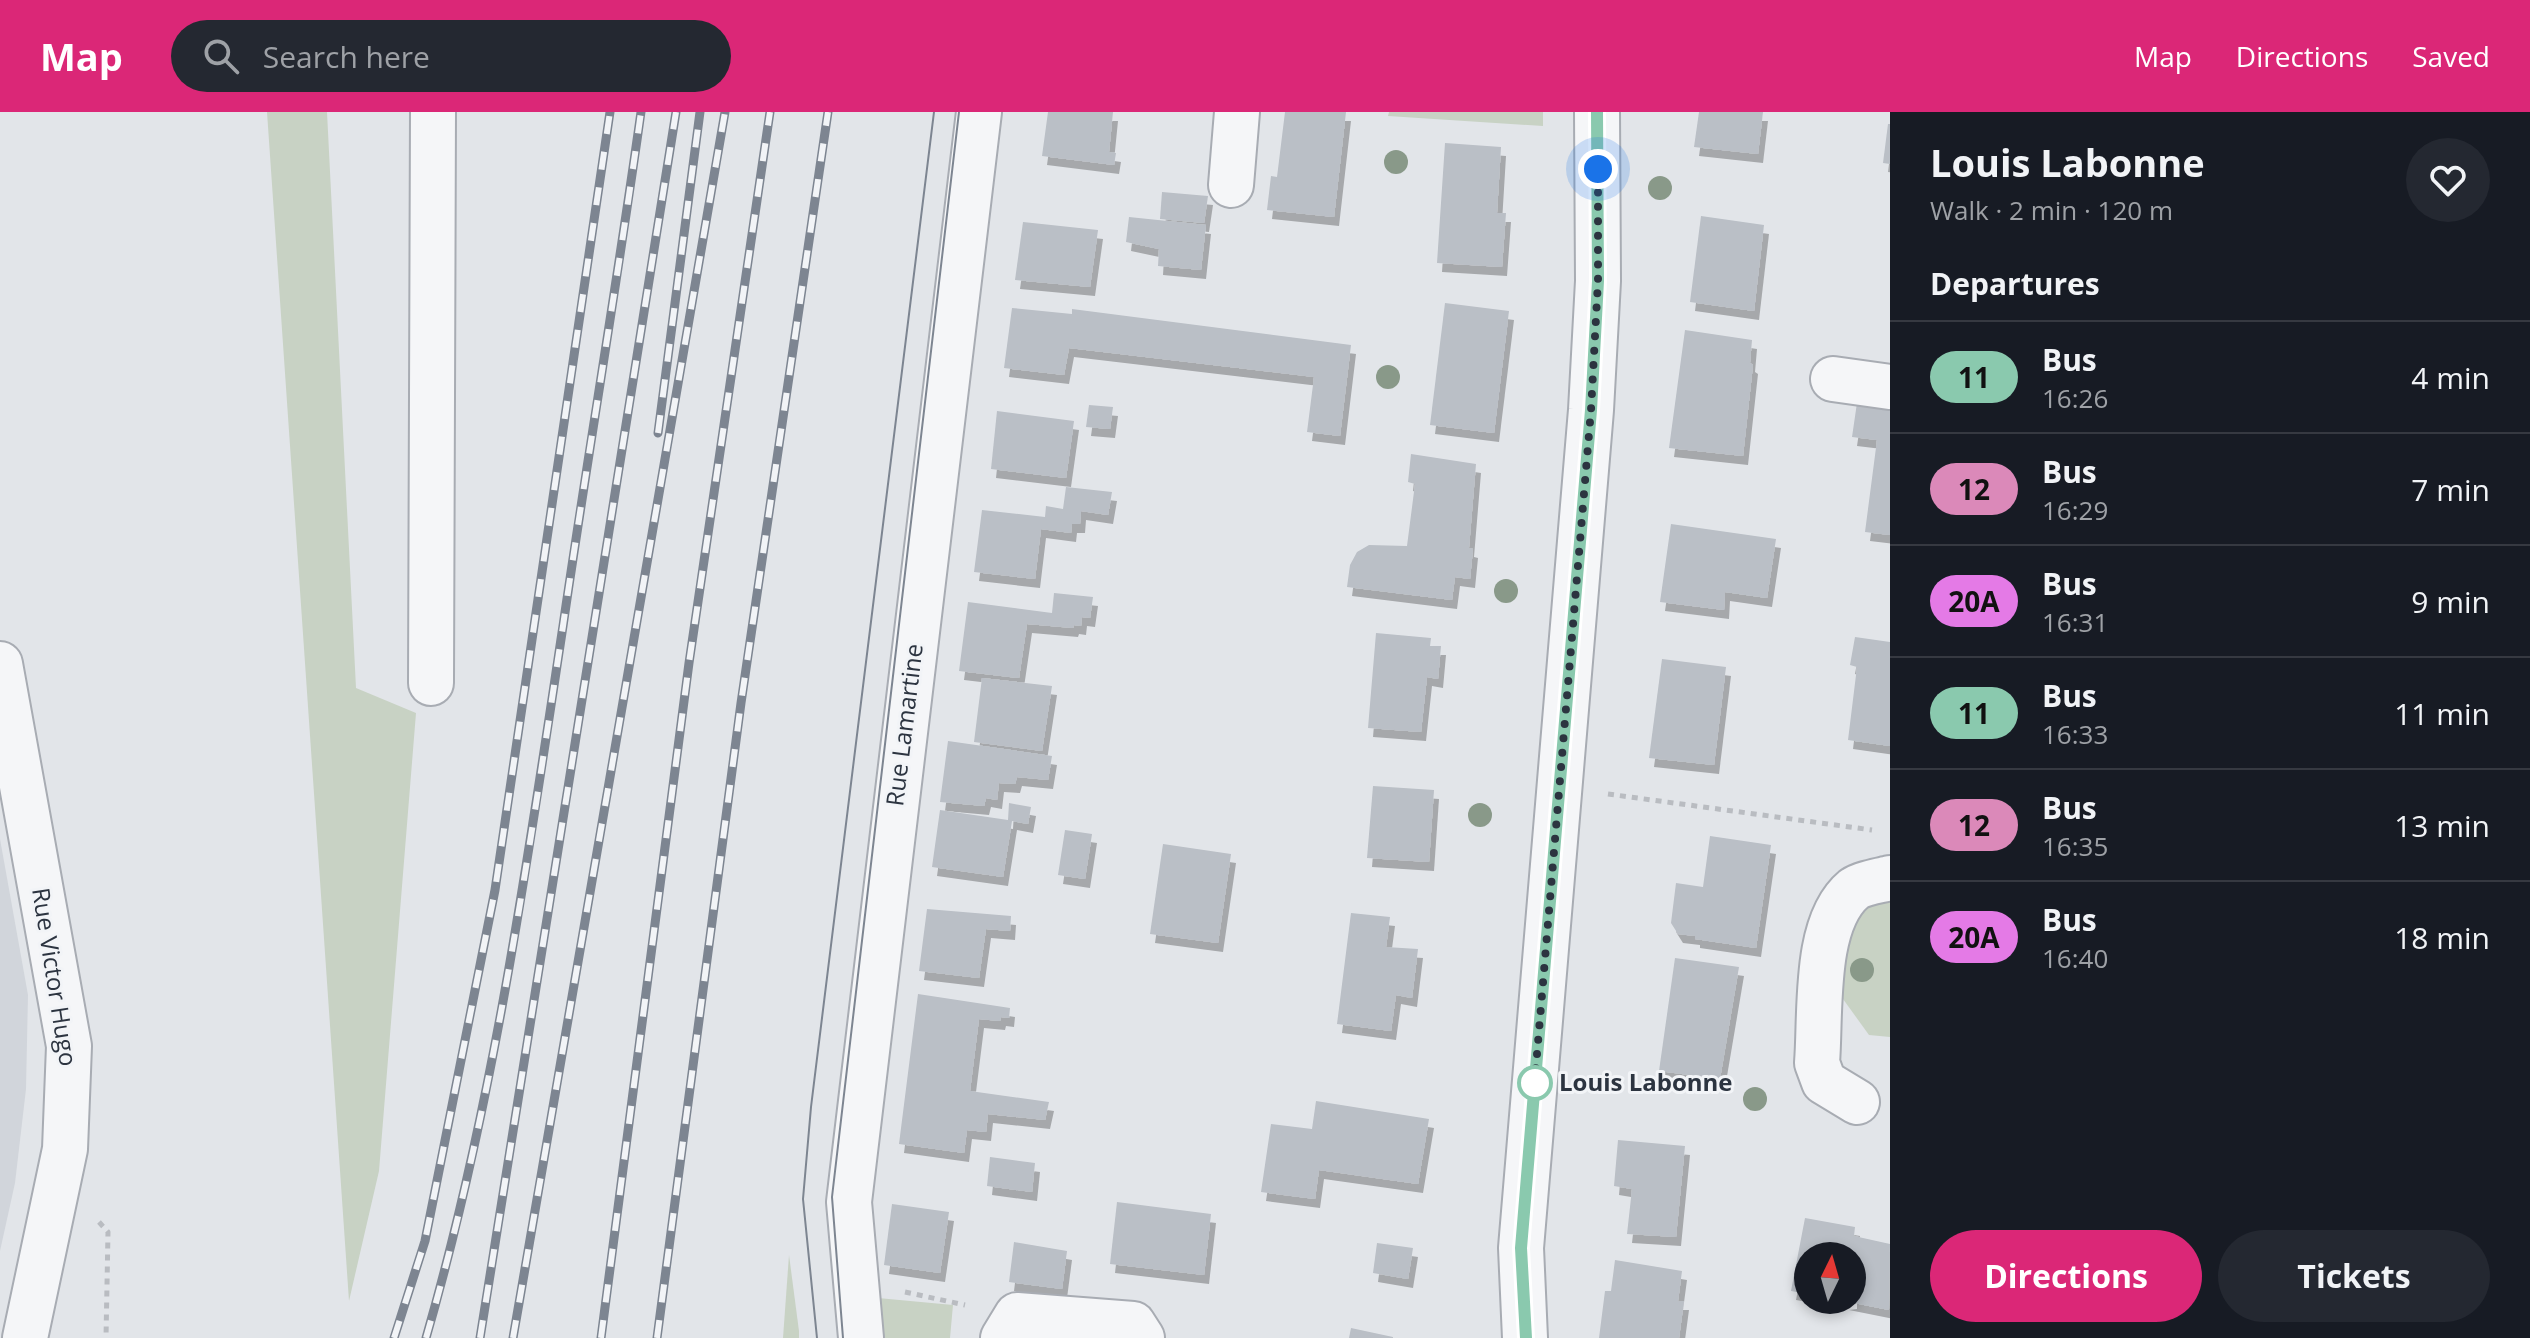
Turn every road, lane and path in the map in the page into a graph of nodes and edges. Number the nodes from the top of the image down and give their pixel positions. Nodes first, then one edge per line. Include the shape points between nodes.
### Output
1 (433, 112) edge
2 (979, 112) edge
3 (1237, 112) edge
4 (1597, 112) edge
5 (1231, 185) dead end
6 (1833, 379) dead end
7 (1890, 387) edge
8 (0, 664) edge
9 (431, 683) dead end
10 (1599, 792) dead end
11 (1875, 830) dead end
12 (1890, 878) edge
13 (1857, 1102) dead end
14 (56, 1194) junction
15 (1521, 1248) junction
16 (856, 1287) junction
17 (1010, 1327) edge
18 (25, 1338) edge
19 (106, 1338) edge
20 (861, 1338) edge
21 (1142, 1338) edge
22 (1496, 1338) edge
23 (1525, 1338) edge

1 - 9 street
2 - 16 street, Rue Lamartine via 851,1187
3 - 5 street
4 - 15 street via 1598,281 1591,410
6 - 7 street
8 - 14 street, Rue Victor Hugo via 69,1046 65,1149
10 - 11 path
12 - 13 street via 1856,888 1826,934 1817,1063 1824,1082
14 - 18 street, Rue Victor Hugo
14 - 19 path via 86,1207 108,1232
15 - 22 street
15 - 23 street
16 - 17 path via 940,1297
16 - 20 street, Rue Lamartine
17 - 21 street via 1133,1324

